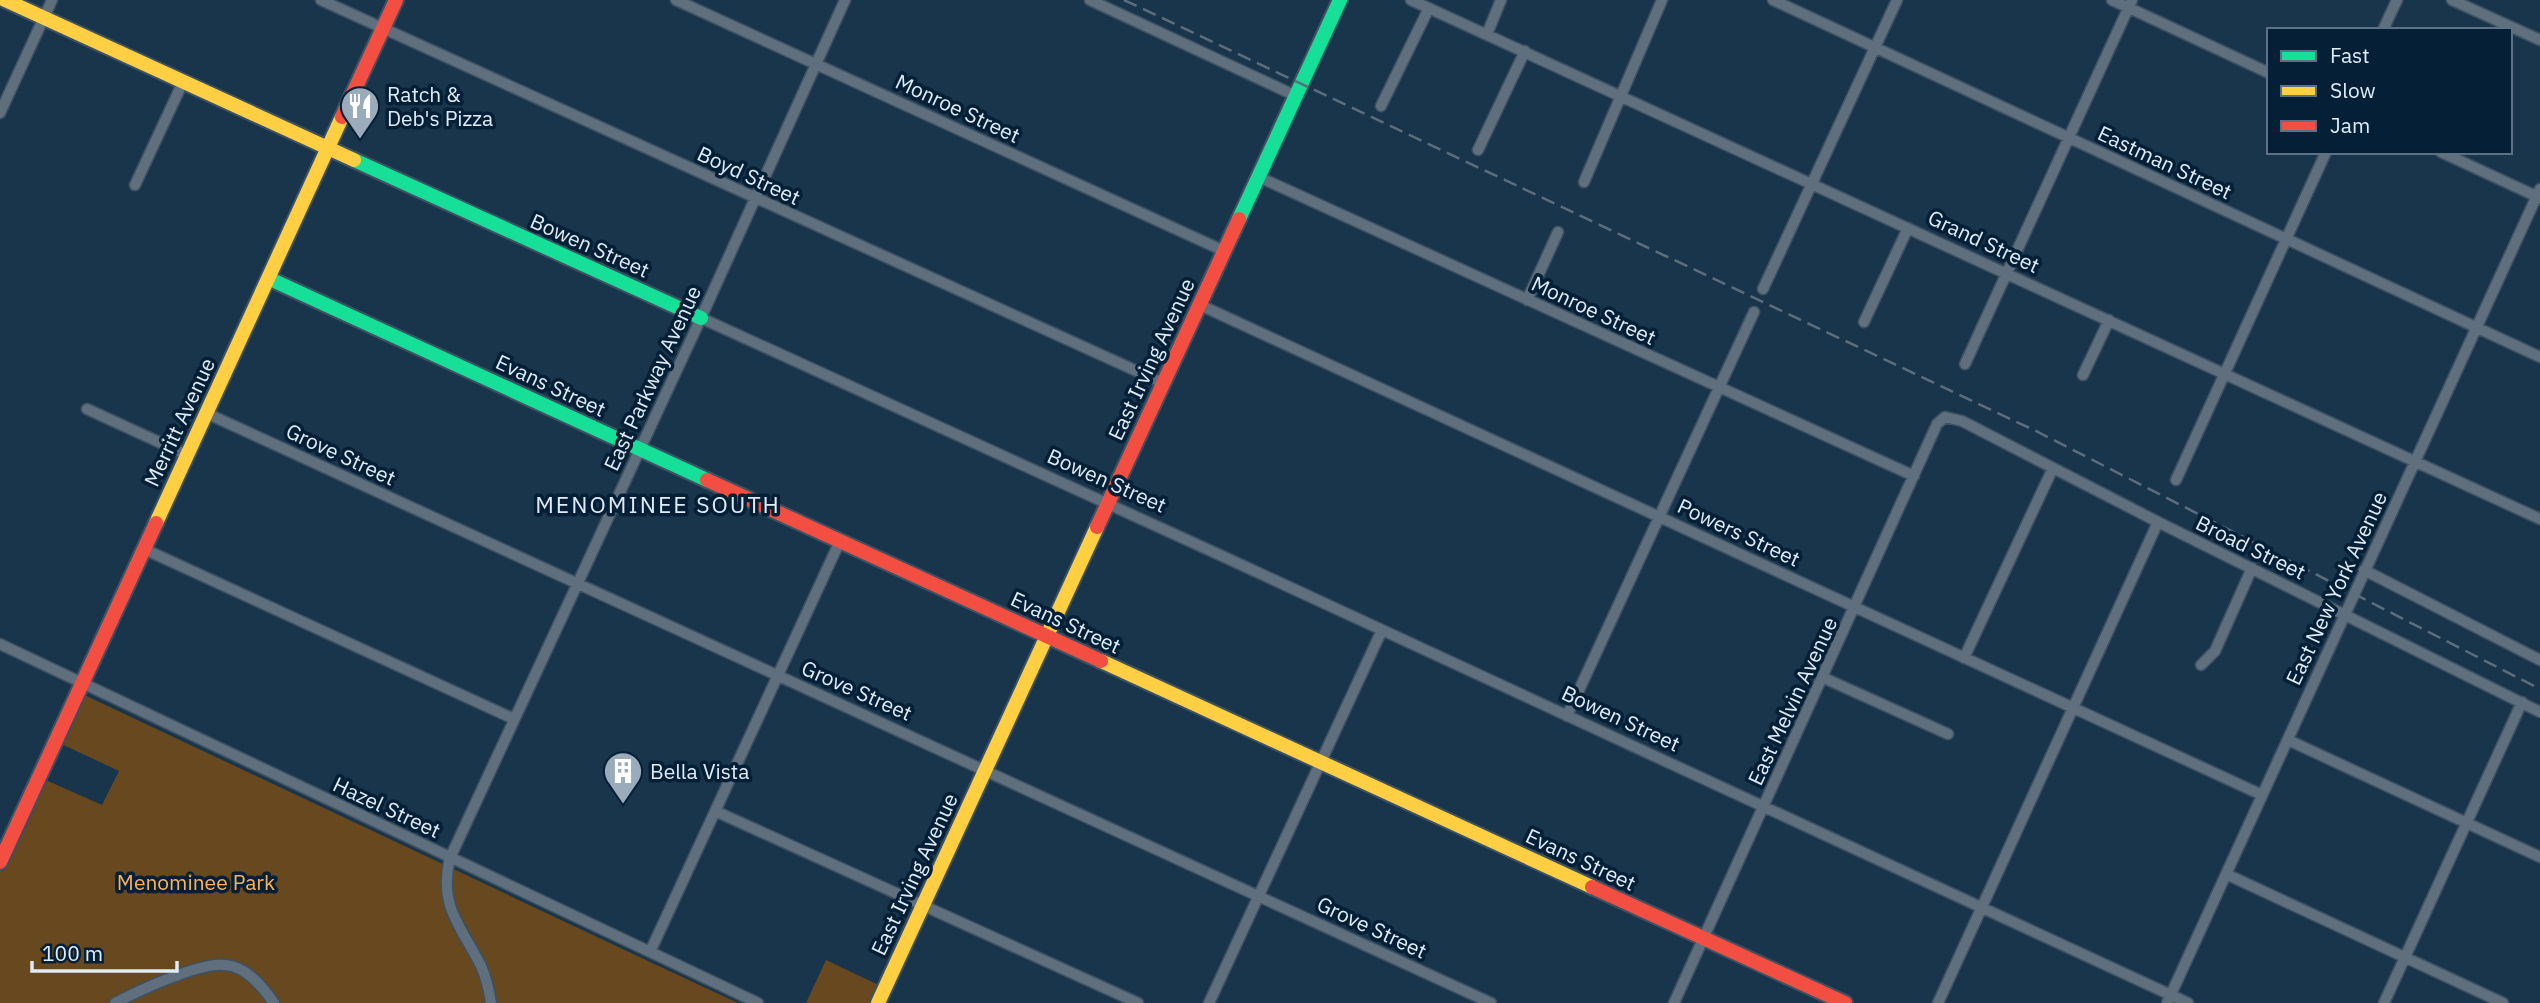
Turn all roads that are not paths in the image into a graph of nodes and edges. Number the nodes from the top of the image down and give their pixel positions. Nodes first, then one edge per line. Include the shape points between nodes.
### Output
1 (5, 0) edge
2 (52, 0) edge
3 (321, 0) edge
4 (396, 0) edge
5 (676, 0) edge
6 (845, 0) edge
7 (1090, 0) edge
8 (1340, 0) edge
9 (1411, 0) edge
10 (1502, 0) edge
11 (1662, 0) edge
12 (1773, 0) edge
13 (1897, 0) edge
14 (2112, 0) edge
15 (2398, 0) edge
16 (2452, 0) edge
17 (2130, 4) edge
18 (1429, 8) junction
19 (43, 18) junction
20 (383, 28) junction
21 (2385, 28) edge
22 (1487, 34) junction
23 (2540, 40) edge
24 (1875, 48) junction
25 (1524, 51) junction
26 (816, 64) junction
27 (2267, 72) edge
28 (183, 82) junction
29 (1620, 95) junction
30 (1296, 96) junction
31 (1381, 106) dead end
32 (0, 113) edge
33 (2068, 138) junction
34 (328, 149) junction
35 (1478, 150) dead end
36 (2325, 154) edge
37 (2446, 154) edge
38 (1259, 177) junction
39 (1584, 182) dead end
40 (1812, 183) junction
41 (135, 185) dead end
42 (2539, 195) edge
43 (754, 198) junction
44 (1908, 228) junction
45 (1558, 232) dead end
46 (2287, 240) junction
47 (1224, 251) junction
48 (2006, 273) junction
49 (270, 279) junction
50 (1763, 289) dead end
51 (1527, 300) junction
52 (1200, 305) junction
53 (1754, 312) dead end
54 (701, 318) junction
55 (2109, 320) junction
56 (1864, 322) dead end
57 (2477, 328) junction
58 (2540, 357) edge
59 (1965, 364) dead end
60 (2226, 374) junction
61 (2083, 375) dead end
62 (1163, 383) junction
63 (1718, 388) junction
64 (87, 408) dead end
65 (206, 414) junction
66 (1945, 417) joint
67 (641, 449) junction
68 (187, 454) junction
69 (2415, 462) junction
70 (2053, 468) junction
71 (1914, 476) junction
72 (2176, 480) dead end
73 (1108, 503) junction
74 (1659, 517) junction
75 (2540, 519) edge
76 (2158, 522) junction
77 (840, 541) junction
78 (144, 549) junction
79 (2252, 568) junction
80 (2364, 570) junction
81 (576, 583) junction
82 (1856, 607) junction
83 (2344, 614) junction
84 (1382, 630) junction
85 (1047, 636) junction
86 (0, 644) edge
87 (1964, 658) junction
88 (2540, 660) edge
89 (2200, 666) dead end
90 (778, 675) junction
91 (1824, 678) junction
92 (82, 684) junction
93 (2522, 702) junction
94 (2072, 708) junction
95 (2540, 712) edge
96 (1567, 716) junction
97 (514, 719) junction
98 (1948, 734) dead end
99 (2288, 740) junction
100 (1322, 762) junction
101 (986, 769) junction
102 (2262, 795) junction
103 (1765, 807) junction
104 (715, 811) junction
105 (2467, 823) junction
106 (2540, 857) edge
107 (450, 858) junction
108 (0, 862) edge
109 (2226, 874) junction
110 (1258, 896) junction
111 (923, 905) junction
112 (1982, 907) junction
113 (1704, 939) junction
114 (650, 952) junction
115 (2405, 957) junction
116 (2169, 999) edge
117 (115, 1003) edge
118 (274, 1003) edge
119 (491, 1003) edge
120 (758, 1003) edge
121 (878, 1003) edge
122 (1138, 1003) edge
123 (1209, 1003) edge
124 (1491, 1003) edge
125 (1674, 1003) edge
126 (1845, 1003) edge
127 (1938, 1003) edge
128 (2189, 1003) edge
129 (2384, 1003) edge
130 (2503, 1003) edge

1 - 19 street, Bowen Street
2 - 19 street
3 - 20 street, Boyd Street
4 - 20 street, Merritt Avenue
5 - 26 street, Monroe Street
6 - 26 street, East Parkway Avenue
7 - 30 street
8 - 30 street, East Irving Avenue
9 - 18 street, Grand Street
10 - 22 street
11 - 29 street
12 - 24 street, Eastman Street
13 - 24 street
14 - 17 street
15 - 21 street
16 - 23 street
17 - 27 street
17 - 33 street
18 - 22 street, Grand Street
18 - 31 street
19 - 28 street, Bowen Street
19 - 32 street
20 - 34 street, Merritt Avenue
20 - 43 street, Boyd Street
22 - 25 street, Grand Street
24 - 33 street, Eastman Street
24 - 40 street
25 - 29 street, Grand Street
25 - 35 street
26 - 43 street, East Parkway Avenue
26 - 47 street, Monroe Street
28 - 34 street, Bowen Street
28 - 41 street
29 - 39 street
29 - 40 street, Grand Street
30 - 38 street, East Irving Avenue
33 - 46 street, Eastman Street
33 - 48 street
34 - 49 street, Merritt Avenue
34 - 54 street, Bowen Street
36 - 46 street
37 - 42 street
38 - 47 street, East Irving Avenue
38 - 51 street, Monroe Street
40 - 44 street, Grand Street
40 - 50 street
42 - 57 street, East New York Avenue
43 - 54 street, East Parkway Avenue
43 - 62 street, Boyd Street
44 - 48 street, Grand Street
44 - 56 street
45 - 51 street
46 - 57 street, Eastman Street
46 - 60 street
47 - 52 street, East Irving Avenue
48 - 55 street, Grand Street
48 - 59 street
49 - 65 street, Merritt Avenue
49 - 67 street, Evans Street
51 - 63 street, Monroe Street
52 - 62 street, East Irving Avenue
52 - 74 street, Powers Street
53 - 63 street
54 - 67 street, East Parkway Avenue
54 - 73 street, Bowen Street
55 - 60 street, Grand Street
55 - 61 street
57 - 58 street, Eastman Street
57 - 69 street, East New York Avenue
60 - 69 street, Grand Street
60 - 72 street
62 - 73 street, East Irving Avenue
63 - 71 street, Monroe Street
63 - 74 street
64 - 68 street
65 - 68 street, Merritt Avenue
65 - 81 street, Grove Street
66 - 70 street, Broad Street
66 - 71 street, East Melvin Avenue via 1937,424
67 - 77 street, Evans Street
67 - 81 street, East Parkway Avenue
68 - 78 street, Merritt Avenue
69 - 75 street, Grand Street
69 - 80 street, East New York Avenue
70 - 76 street, Broad Street
70 - 87 street
71 - 82 street, East Melvin Avenue
73 - 84 street, Bowen Street
73 - 85 street, East Irving Avenue
74 - 82 street, Powers Street
74 - 96 street
76 - 79 street, Broad Street
76 - 94 street
77 - 85 street, Evans Street
77 - 90 street
78 - 92 street, Merritt Avenue
78 - 97 street
79 - 83 street, Broad Street
79 - 89 street via 2215,651
80 - 83 street, East New York Avenue
80 - 88 street
81 - 90 street, Grove Street
81 - 97 street, East Parkway Avenue
82 - 87 street, Powers Street
82 - 91 street, East Melvin Avenue
83 - 93 street, Broad Street
83 - 99 street, East New York Avenue
84 - 96 street, Bowen Street
84 - 100 street
85 - 100 street, Evans Street
85 - 101 street, East Irving Avenue
86 - 92 street, Hazel Street
87 - 94 street, Powers Street
90 - 101 street, Grove Street
90 - 104 street
91 - 98 street
91 - 103 street, East Melvin Avenue
92 - 107 street, Hazel Street
92 - 108 street, Merritt Avenue
93 - 95 street, Broad Street
93 - 105 street
94 - 102 street, Powers Street
94 - 112 street
96 - 103 street, Bowen Street
97 - 107 street, East Parkway Avenue
99 - 102 street, East New York Avenue
99 - 105 street
100 - 110 street
100 - 113 street, Evans Street
101 - 110 street, Grove Street
101 - 111 street, East Irving Avenue
102 - 109 street, East New York Avenue
103 - 112 street, Bowen Street
103 - 113 street, East Melvin Avenue
104 - 111 street
104 - 114 street
105 - 106 street
105 - 115 street
107 - 114 street, Hazel Street
107 - 119 street, East Parkway Avenue via 448,902 481,967
109 - 115 street
109 - 116 street, East New York Avenue
110 - 123 street
110 - 124 street, Grove Street
111 - 121 street, East Irving Avenue
111 - 122 street
112 - 116 street, Bowen Street
112 - 127 street
113 - 125 street, East Melvin Avenue
113 - 126 street, Evans Street
114 - 120 street, Hazel Street
115 - 129 street
115 - 130 street
116 - 128 street, Bowen Street
117 - 118 street via 169,978 219,964 248,974

